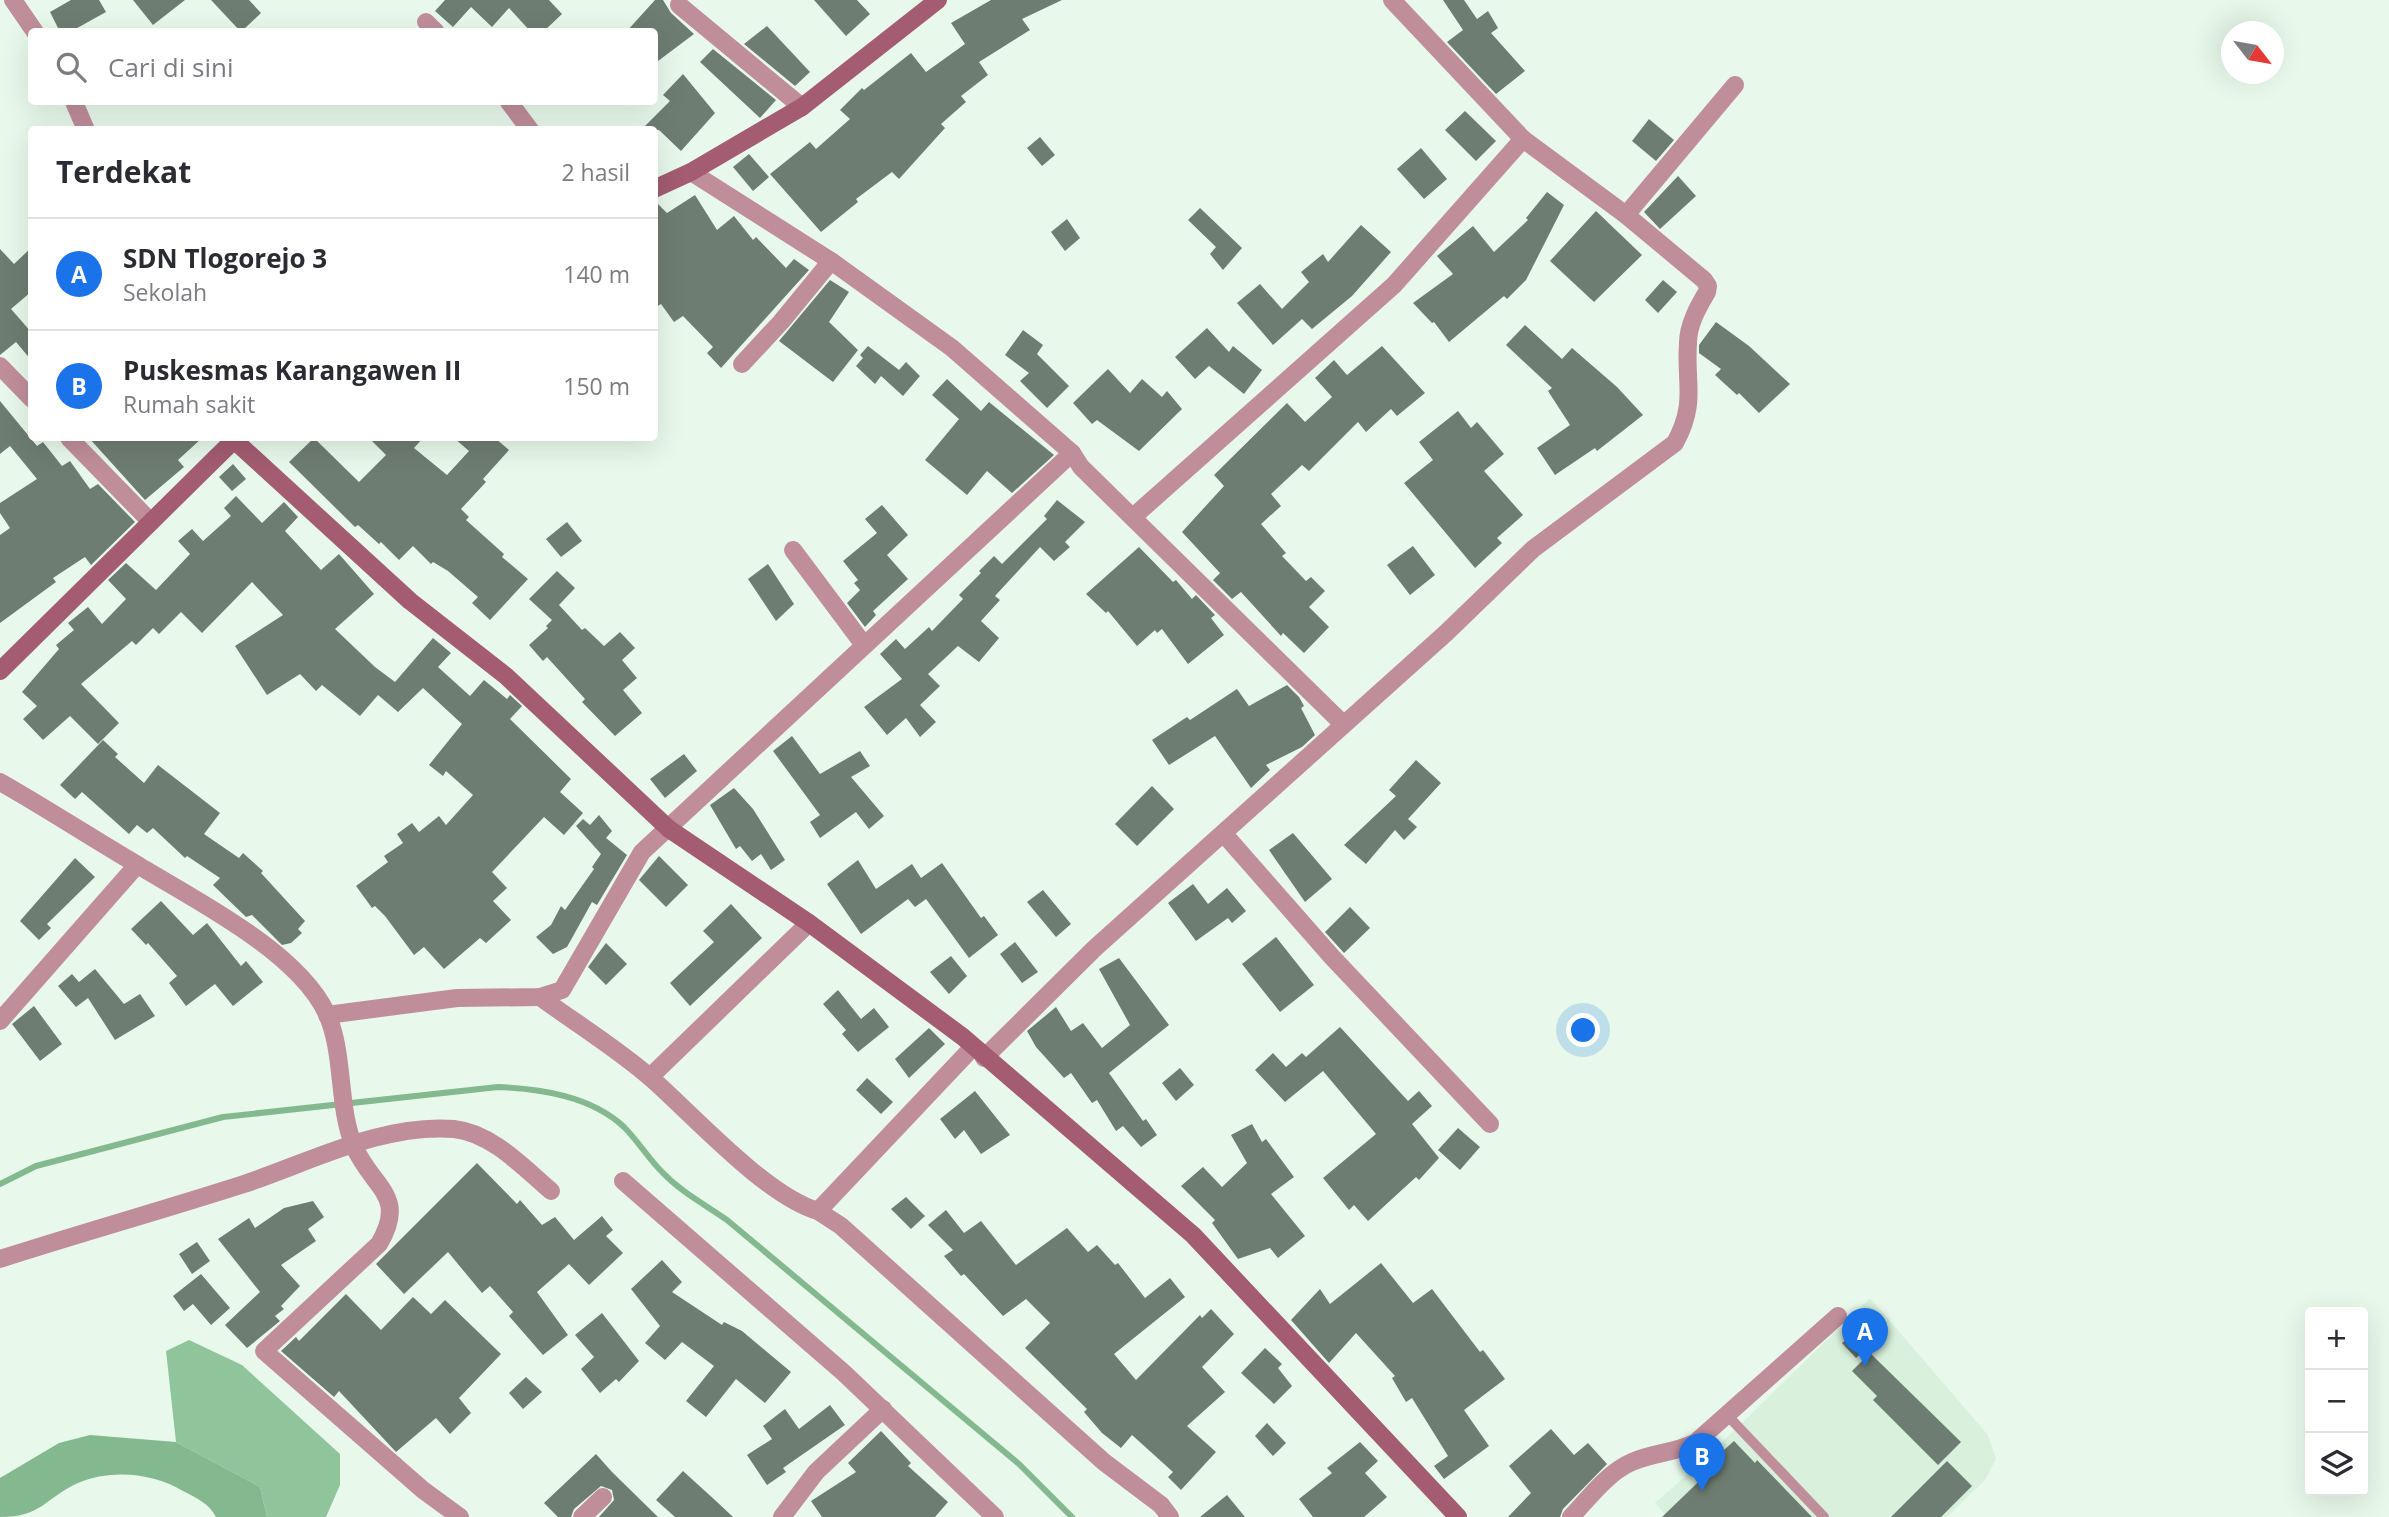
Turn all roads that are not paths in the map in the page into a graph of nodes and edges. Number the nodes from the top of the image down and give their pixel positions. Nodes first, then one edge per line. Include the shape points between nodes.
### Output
1 (13, 0) edge
2 (937, 0) edge
3 (1392, 0) edge
4 (679, 5) dead end
5 (31, 28) edge
6 (1735, 85) dead end
7 (75, 105) edge
8 (511, 105) edge
9 (802, 107) junction
10 (84, 126) edge
11 (527, 126) edge
12 (1523, 139) junction
13 (691, 172) junction
14 (658, 188) edge
15 (1626, 215) junction
16 (831, 261) junction
17 (742, 365) dead end
18 (0, 366) edge
19 (28, 395) edge
20 (72, 441) edge
21 (233, 441) edge
22 (237, 441) edge
23 (1072, 453) junction
24 (1133, 517) junction
25 (151, 522) junction
26 (793, 550) dead end
27 (864, 645) junction
28 (0, 671) edge
29 (1343, 724) junction
30 (0, 782) edge
31 (669, 829) junction
32 (1224, 834) junction
33 (137, 865) junction
34 (809, 923) junction
35 (540, 997) junction
36 (327, 1015) junction
37 (0, 1021) edge
38 (979, 1053) junction
39 (650, 1077) junction
40 (1490, 1124) dead end
41 (354, 1146) junction
42 (623, 1181) dead end
43 (551, 1191) dead end
44 (818, 1211) junction
45 (0, 1259) edge
46 (1838, 1316) dead end
47 (883, 1409) junction
48 (1727, 1415) junction
49 (603, 1497) dead end
50 (460, 1517) edge
51 (582, 1517) edge
52 (782, 1517) edge
53 (995, 1517) edge
54 (1170, 1517) edge
55 (1458, 1517) edge
56 (1571, 1517) edge
57 (1824, 1517) edge

1 - 5 street
2 - 9 main road
3 - 12 street
4 - 9 street
6 - 15 street
7 - 10 street
8 - 11 street
9 - 13 main road
12 - 15 street
12 - 24 street via 1394,285
13 - 14 main road
13 - 16 street
15 - 29 street via 1708,286 1689,336 1690,397 1675,443 1533,549
16 - 17 street
16 - 23 street via 952,348
18 - 19 street
20 - 25 street
21 - 25 main road
22 - 31 main road via 410,601 506,676
23 - 24 street
23 - 27 street
24 - 29 street
25 - 28 main road
26 - 27 street
27 - 31 street
29 - 32 street
30 - 33 street
31 - 34 main road
31 - 35 street via 642,852 562,990
32 - 38 street
32 - 40 street via 1332,957
33 - 36 street via 253,937 316,992
33 - 37 street
34 - 38 main road
34 - 39 street
35 - 36 street via 457,998
35 - 39 street
36 - 41 street
38 - 44 street
38 - 55 main road via 1192,1235
39 - 44 street via 784,1194
41 - 43 street via 406,1132 454,1129 474,1134 503,1151
41 - 45 street
41 - 50 street via 391,1206 391,1223 379,1244 264,1350
42 - 47 street
44 - 54 street via 841,1226
46 - 48 street
47 - 52 street via 816,1472
47 - 53 street
48 - 56 street via 1695,1443 1630,1462
48 - 57 lane
49 - 51 street

